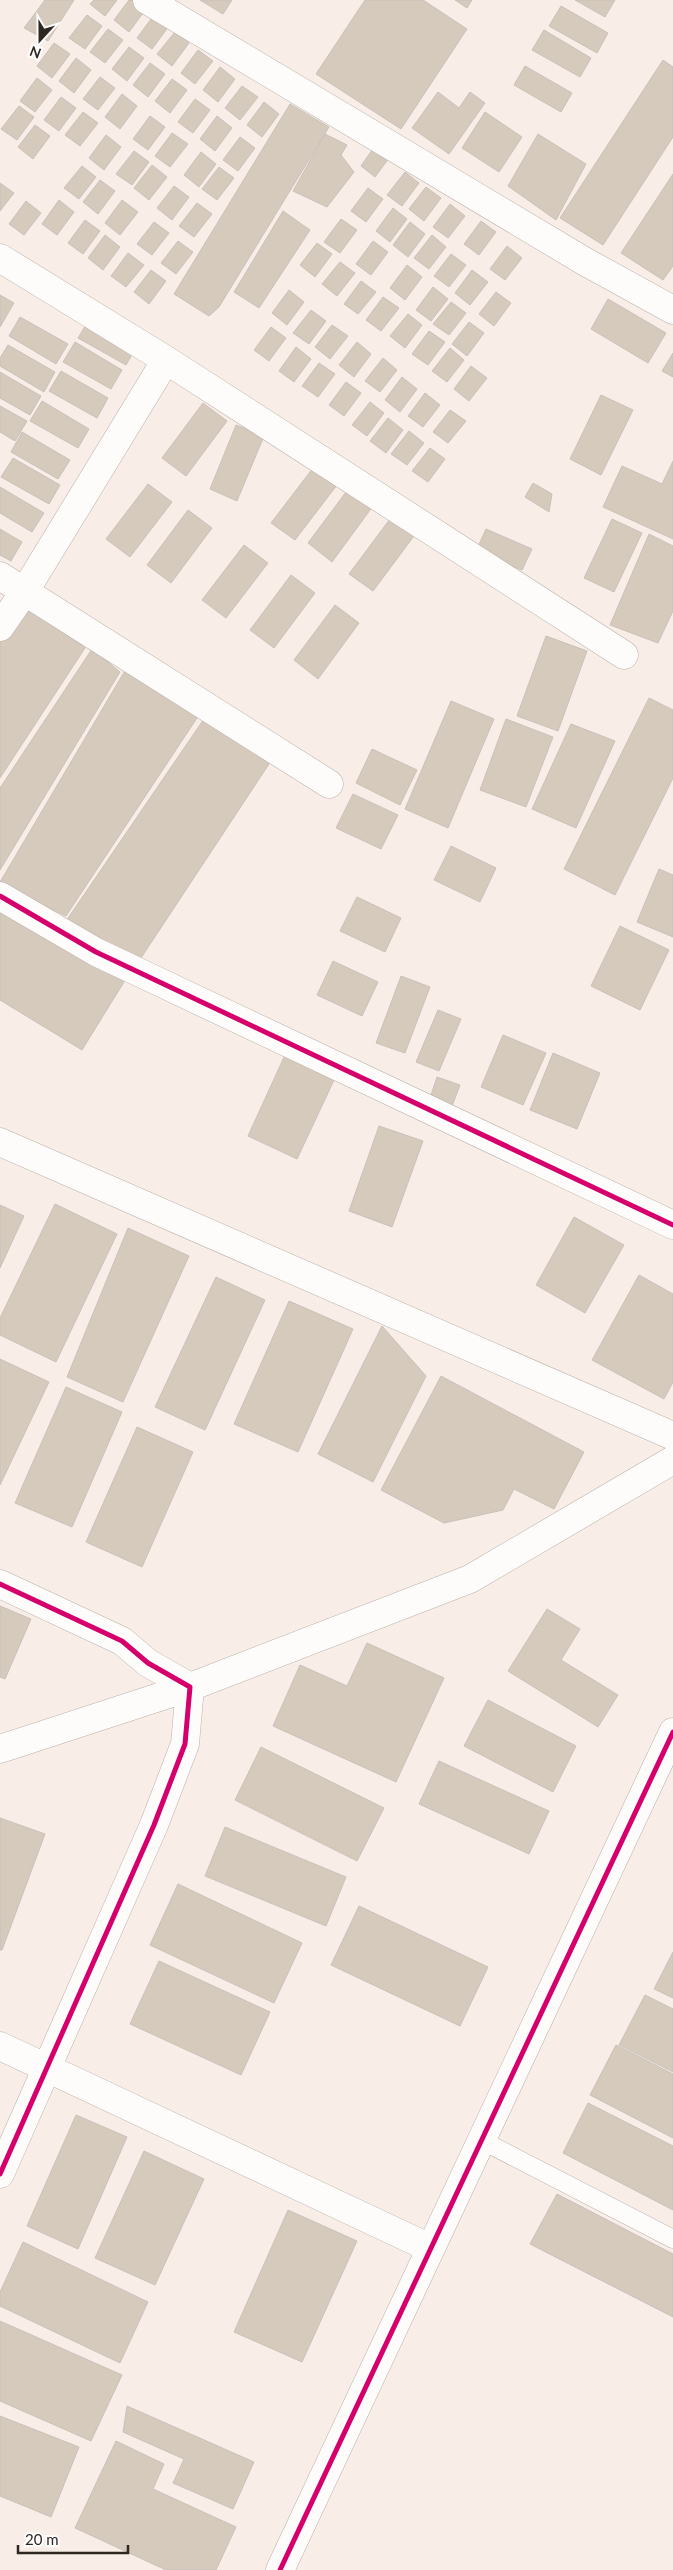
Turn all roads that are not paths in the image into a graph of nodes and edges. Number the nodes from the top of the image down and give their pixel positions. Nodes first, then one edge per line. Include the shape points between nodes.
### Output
1 (147, 0) edge
2 (0, 258) edge
3 (673, 310) edge
4 (166, 360) junction
5 (0, 576) edge
6 (25, 591) junction
7 (0, 627) edge
8 (624, 655) dead end
9 (329, 784) dead end
10 (0, 896) edge
11 (0, 1142) edge
12 (673, 1225) edge
13 (673, 1436) edge
14 (673, 1460) edge
15 (0, 1584) edge
16 (190, 1687) junction
17 (673, 1732) edge
18 (0, 1749) edge
19 (0, 2046) edge
20 (48, 2067) junction
21 (481, 2140) junction
22 (0, 2174) edge
23 (673, 2239) edge
24 (430, 2248) junction
25 (280, 2570) edge

1 - 3 street via 576,256
2 - 4 street
4 - 6 street
4 - 8 street
5 - 6 street
6 - 7 street
6 - 9 street
10 - 12 street via 96,952
11 - 13 street
14 - 16 street via 470,1578
15 - 16 street via 122,1641 148,1663
16 - 18 street
16 - 20 street via 184,1744 164,1798
17 - 21 street
19 - 20 street
20 - 22 street
20 - 24 street
21 - 23 lane
21 - 24 street
24 - 25 street

